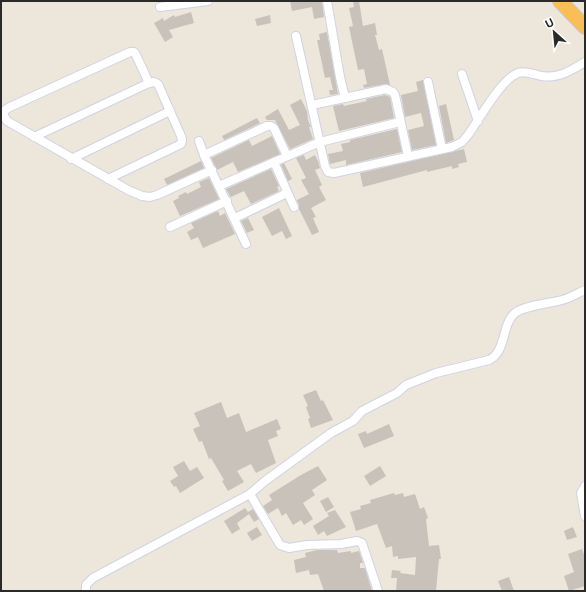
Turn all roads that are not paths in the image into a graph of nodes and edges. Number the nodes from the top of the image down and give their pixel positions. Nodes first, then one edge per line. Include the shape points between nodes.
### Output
1 (208, 1) edge
2 (327, 1) edge
3 (560, 1) edge
4 (160, 7) dead end
5 (585, 27) edge
6 (296, 36) dead end
7 (585, 62) edge
8 (462, 74) dead end
9 (428, 82) dead end
10 (149, 83) junction
11 (345, 98) junction
12 (312, 105) junction
13 (170, 111) junction
14 (478, 121) junction
15 (400, 122) junction
16 (34, 137) junction
17 (199, 141) dead end
18 (320, 142) junction
19 (442, 149) junction
20 (204, 155) junction
21 (288, 156) junction
22 (408, 156) junction
23 (71, 159) junction
24 (274, 162) junction
25 (212, 170) junction
26 (108, 179) junction
27 (219, 186) junction
28 (287, 193) junction
29 (227, 201) junction
30 (294, 207) dead end
31 (235, 218) junction
32 (170, 227) dead end
33 (246, 244) dead end
34 (585, 290) edge
35 (585, 486) edge
36 (250, 494) junction
37 (585, 516) edge
38 (86, 591) edge
39 (378, 591) edge

1 - 4 street
2 - 11 street
3 - 5 highway
6 - 12 street
7 - 14 street via 573,70 552,77 526,72 513,75 502,85
8 - 14 street
9 - 19 street
10 - 13 street via 158,84
10 - 16 street
10 - 16 street via 136,54 130,52 5,110 3,114 7,121
11 - 12 street
11 - 15 street via 390,90 395,95
12 - 18 street
13 - 23 street
13 - 26 street via 181,136 181,144
14 - 19 street via 462,142
15 - 18 street
15 - 22 street
16 - 23 street
17 - 20 street
18 - 21 street
18 - 22 street via 325,166 328,172 334,173
19 - 22 street
20 - 21 street via 270,126 274,128
20 - 25 street
21 - 24 street
23 - 26 street
24 - 27 street
24 - 28 street
25 - 26 street via 150,197 134,193
25 - 27 street
27 - 29 street
28 - 30 street
28 - 31 street
29 - 31 street
29 - 32 street
31 - 33 street
34 - 36 street via 565,299 516,312 509,321 495,358 436,373 406,385 397,393 362,411 353,421 331,433
35 - 37 street via 581,493
36 - 38 street via 92,578 86,585
36 - 39 street via 283,547 357,541 362,544

